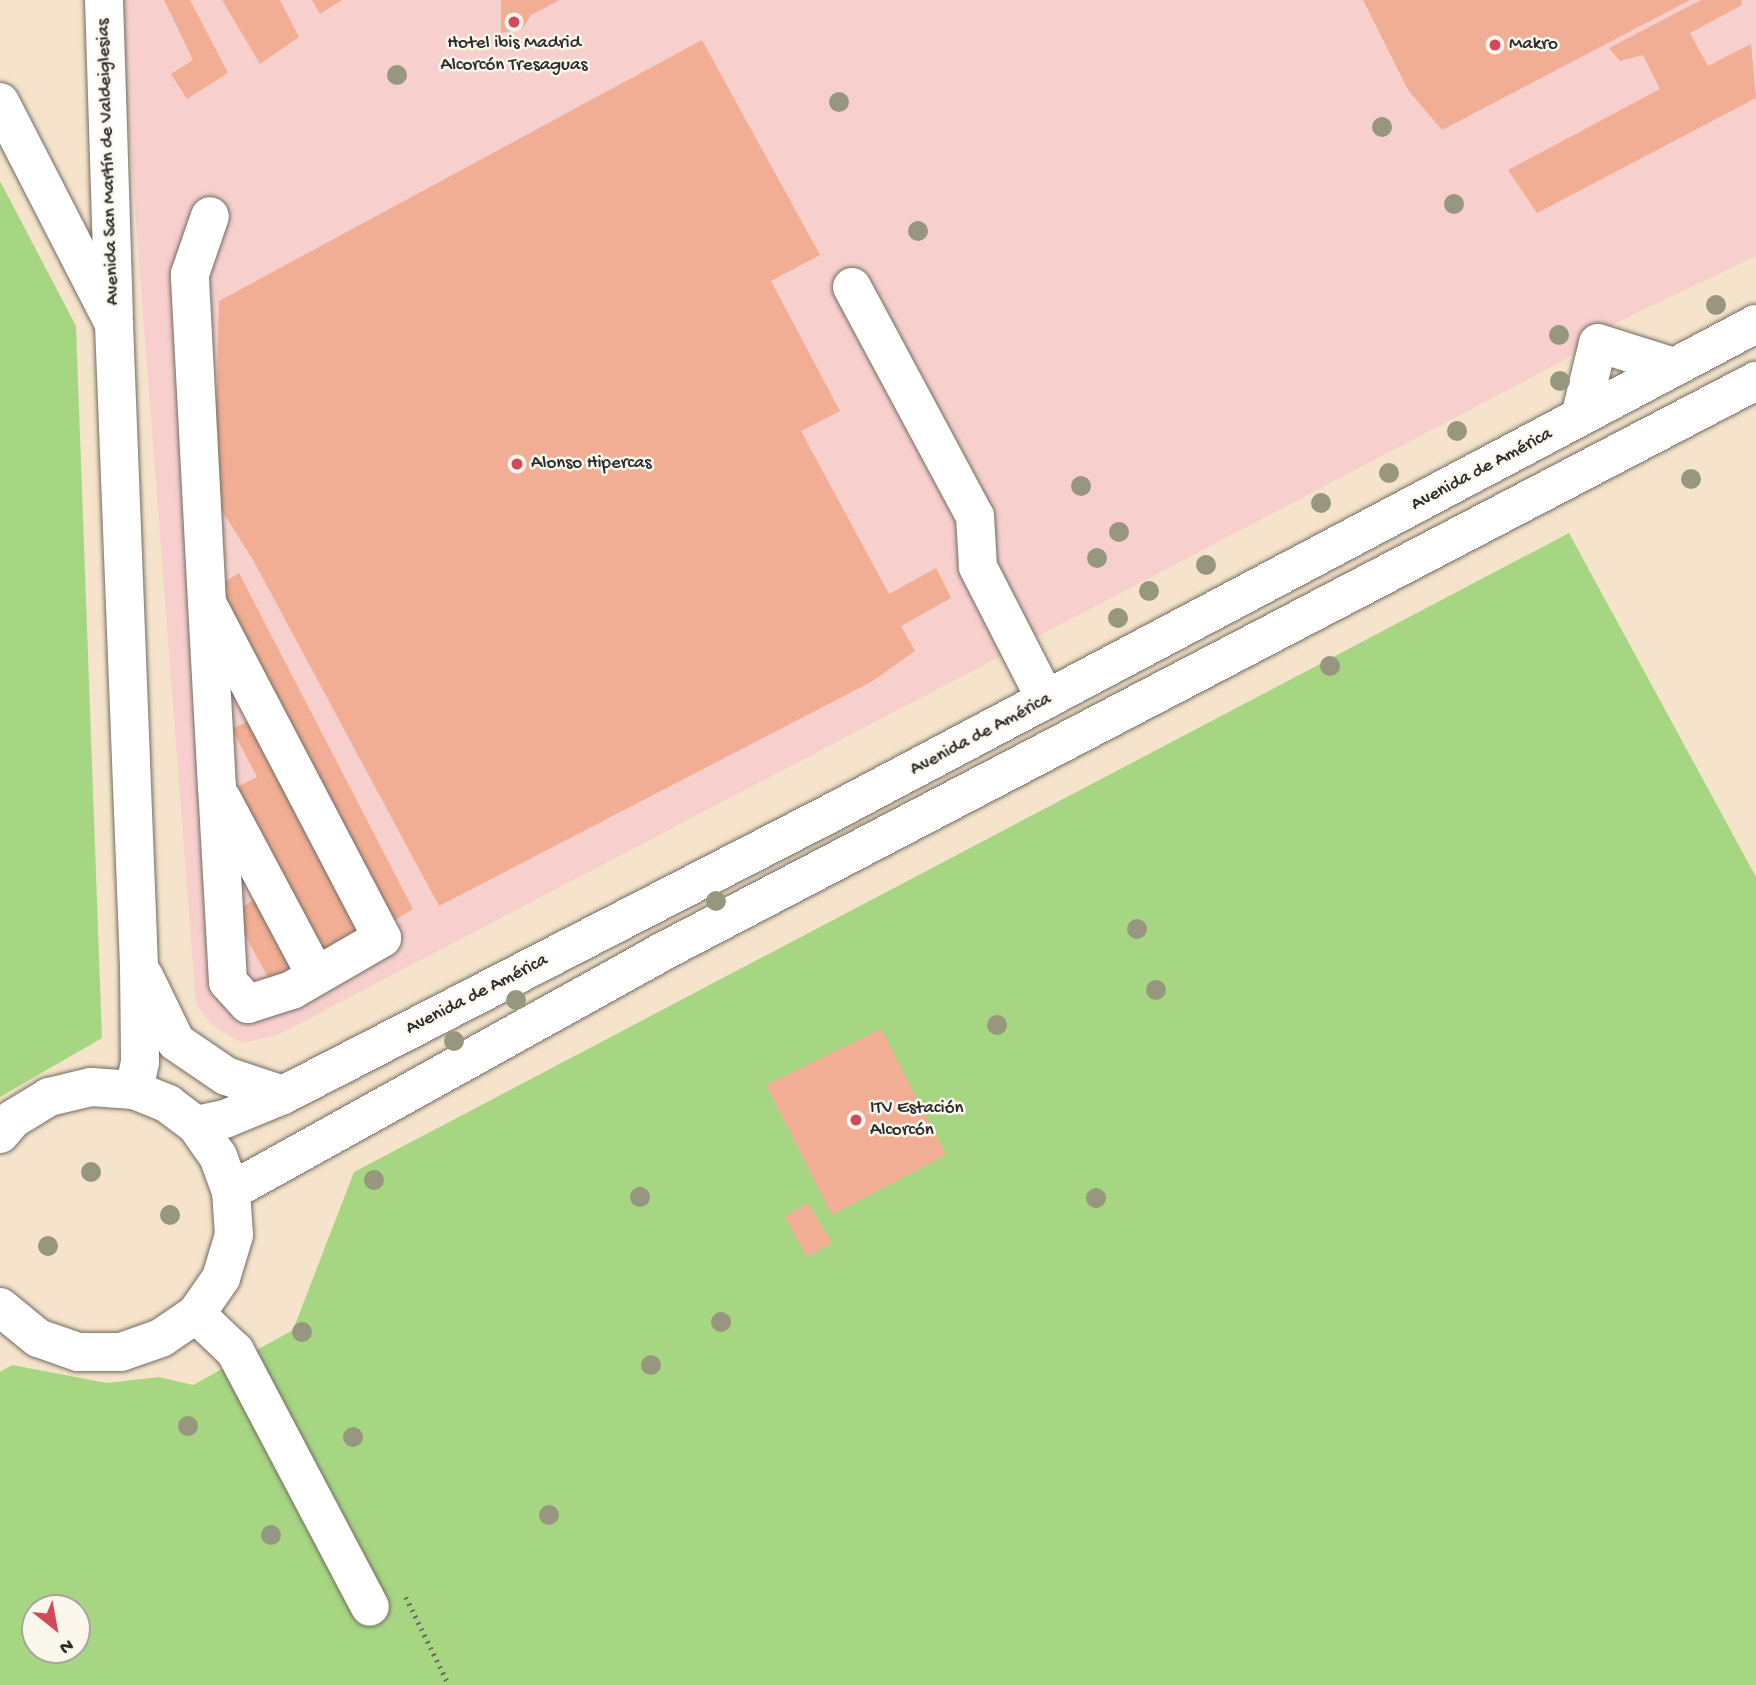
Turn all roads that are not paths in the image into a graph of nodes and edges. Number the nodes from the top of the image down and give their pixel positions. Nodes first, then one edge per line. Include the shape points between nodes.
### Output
1 (104, 0) edge
2 (0, 102) edge
3 (210, 216) dead end
4 (852, 287) dead end
5 (114, 324) junction
6 (1756, 324) edge
7 (1674, 367) junction
8 (1756, 381) edge
9 (1580, 417) junction
10 (207, 603) junction
11 (1046, 700) junction
12 (216, 788) junction
13 (138, 965) junction
14 (316, 976) junction
15 (134, 1090) junction
16 (283, 1095) junction
17 (196, 1125) junction
18 (0, 1135) edge
19 (232, 1191) junction
20 (1, 1311) edge
21 (195, 1314) junction
22 (370, 1607) road end

1 - 5 street, Avenida San Martín de Valdeiglesias
2 - 5 street
3 - 10 street via 190,274
4 - 11 street via 975,516 978,567
5 - 13 street, Avenida San Martín de Valdeiglesias
6 - 7 street, Avenida de América
7 - 9 street, Avenida de América
7 - 9 street via 1598,343
8 - 19 street via 658,954
9 - 11 street, Avenida de América
10 - 12 street
10 - 14 street via 382,938
11 - 16 street, Avenida de América
12 - 14 street
12 - 14 street via 228,982 248,1004 292,990
13 - 15 street, Avenida San Martín de Valdeiglesias via 140,1062
13 - 16 street via 176,1042 226,1076
15 - 17 street via 167,1104
15 - 18 street via 91,1087 49,1097 13,1119
16 - 17 street, Avenida de América via 225,1119
17 - 19 street via 218,1156
19 - 21 street via 234,1235 221,1278
20 - 21 street via 38,1338 78,1352 121,1352 161,1338
21 - 22 street via 235,1351

